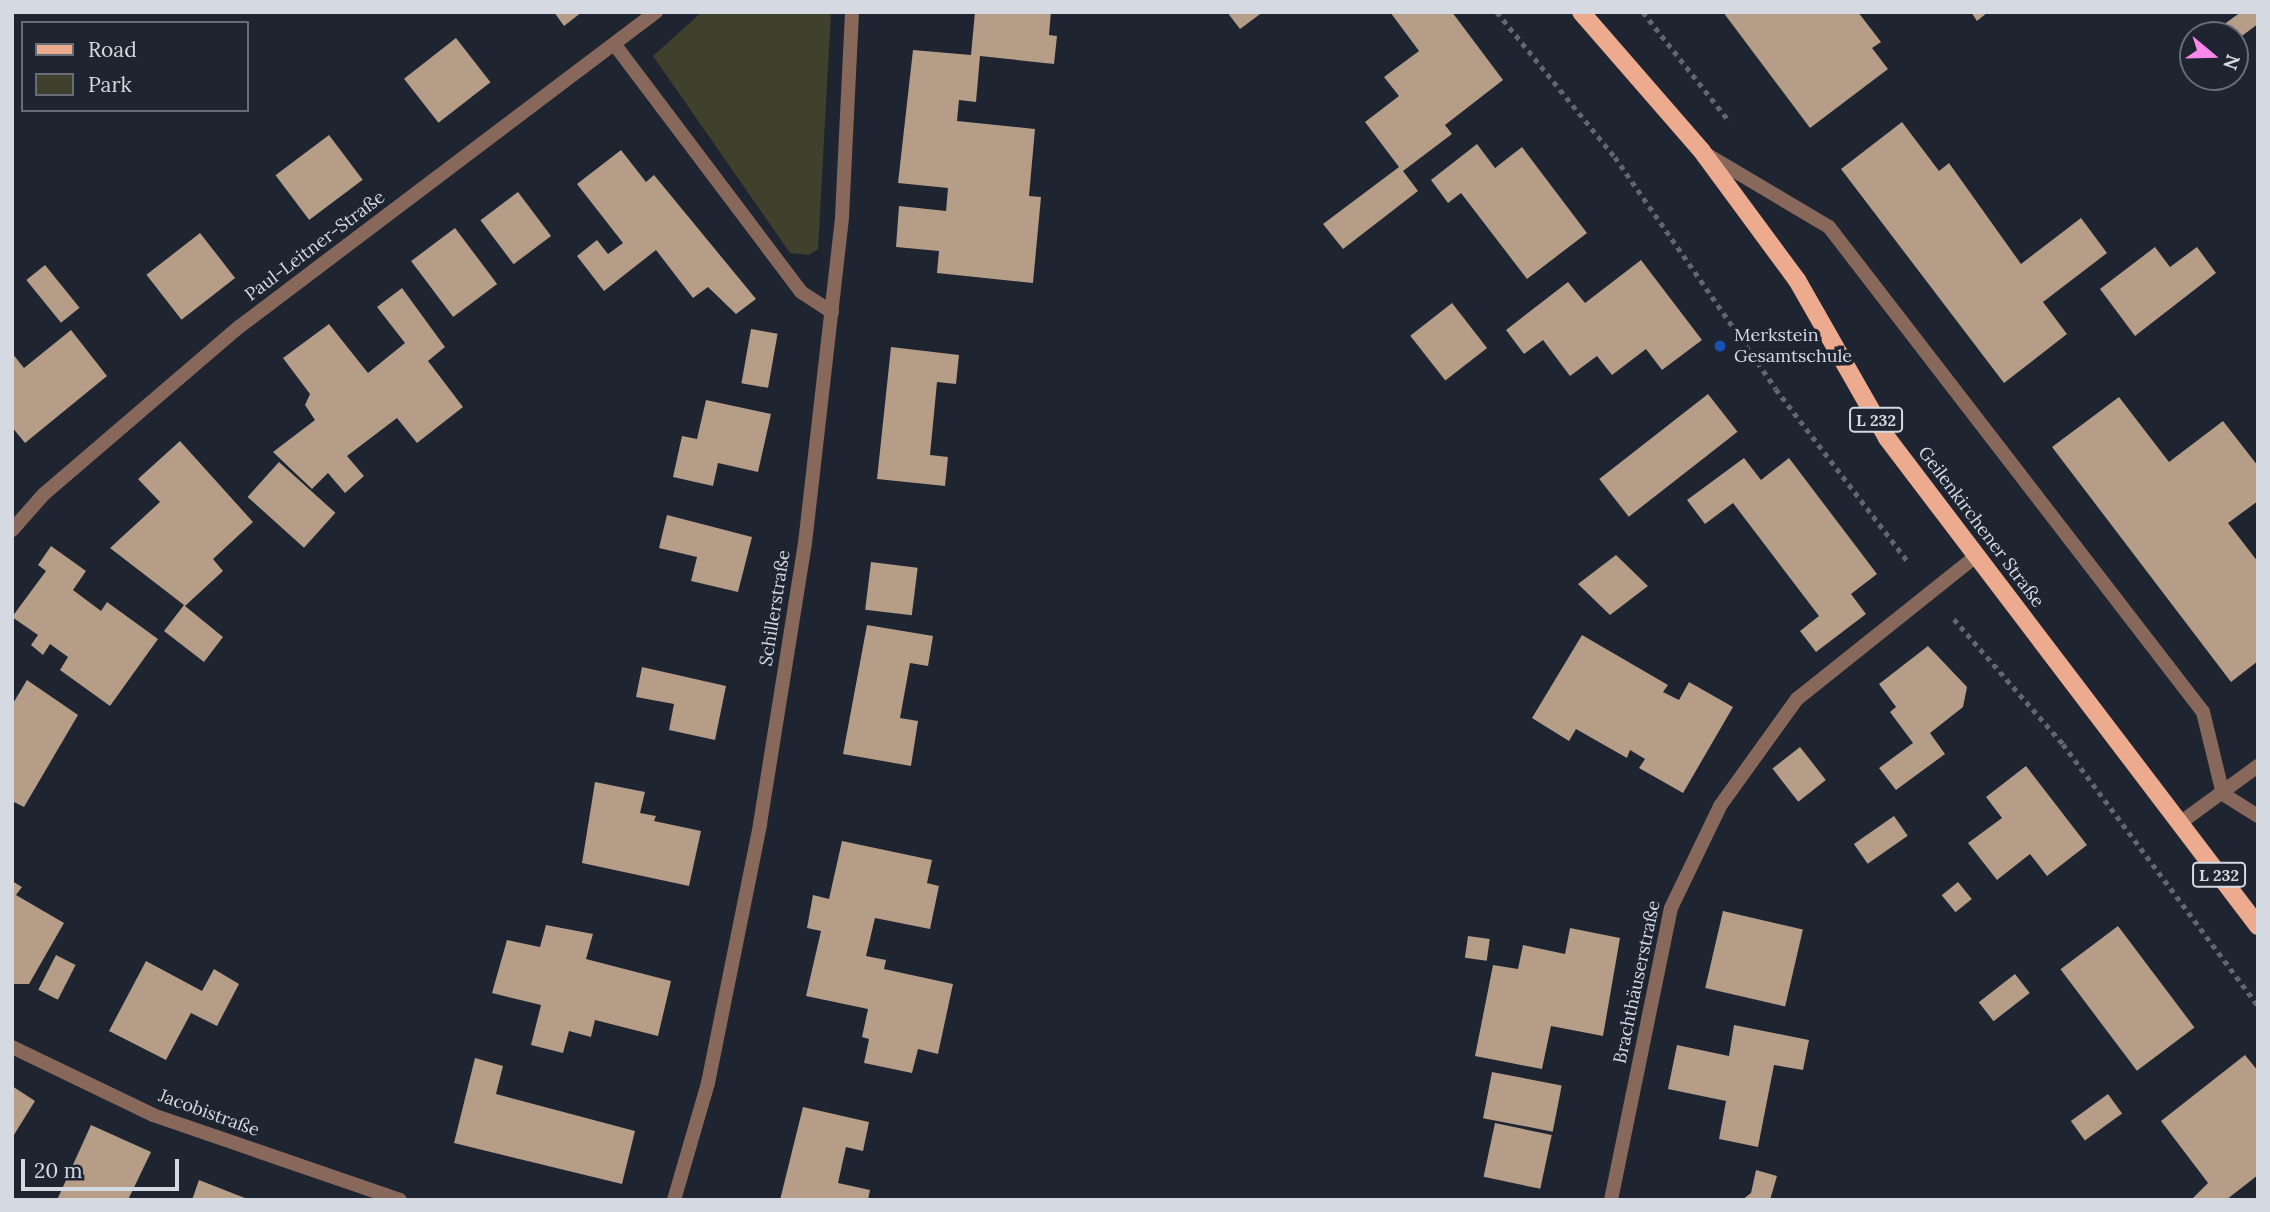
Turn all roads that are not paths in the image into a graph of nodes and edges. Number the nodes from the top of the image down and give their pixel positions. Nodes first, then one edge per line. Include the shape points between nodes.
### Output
1 (656, 12) edge
2 (852, 12) edge
3 (1581, 12) edge
4 (615, 45) junction
5 (1701, 150) junction
6 (832, 312) junction
7 (12, 530) edge
8 (1976, 556) junction
9 (2258, 766) edge
10 (2223, 794) junction
11 (2258, 816) edge
12 (2180, 823) junction
13 (2258, 926) edge
14 (12, 1046) edge
15 (400, 1200) edge
16 (674, 1200) edge
17 (1611, 1200) edge

1 - 4 street, Paul-Leitner-Straße
2 - 6 street, Schillerstraße
3 - 5 main road, Geilenkirchener Straße / L 232
4 - 6 street via 801,292
4 - 7 street, Paul-Leitner-Straße via 239,327 44,494
5 - 8 main road, Geilenkirchener Straße / L 232 via 1797,280 1886,438
5 - 10 street via 1829,227 2203,712
6 - 16 street, Schillerstraße via 806,543 760,824 708,1083
8 - 12 main road, Geilenkirchener Straße / L 232
8 - 17 street, Brachthäuserstraße via 1797,699 1720,806 1671,908
9 - 10 street
10 - 11 street
10 - 12 street
12 - 13 main road, Geilenkirchener Straße / L 232
14 - 15 street, Jacobistraße via 153,1115

